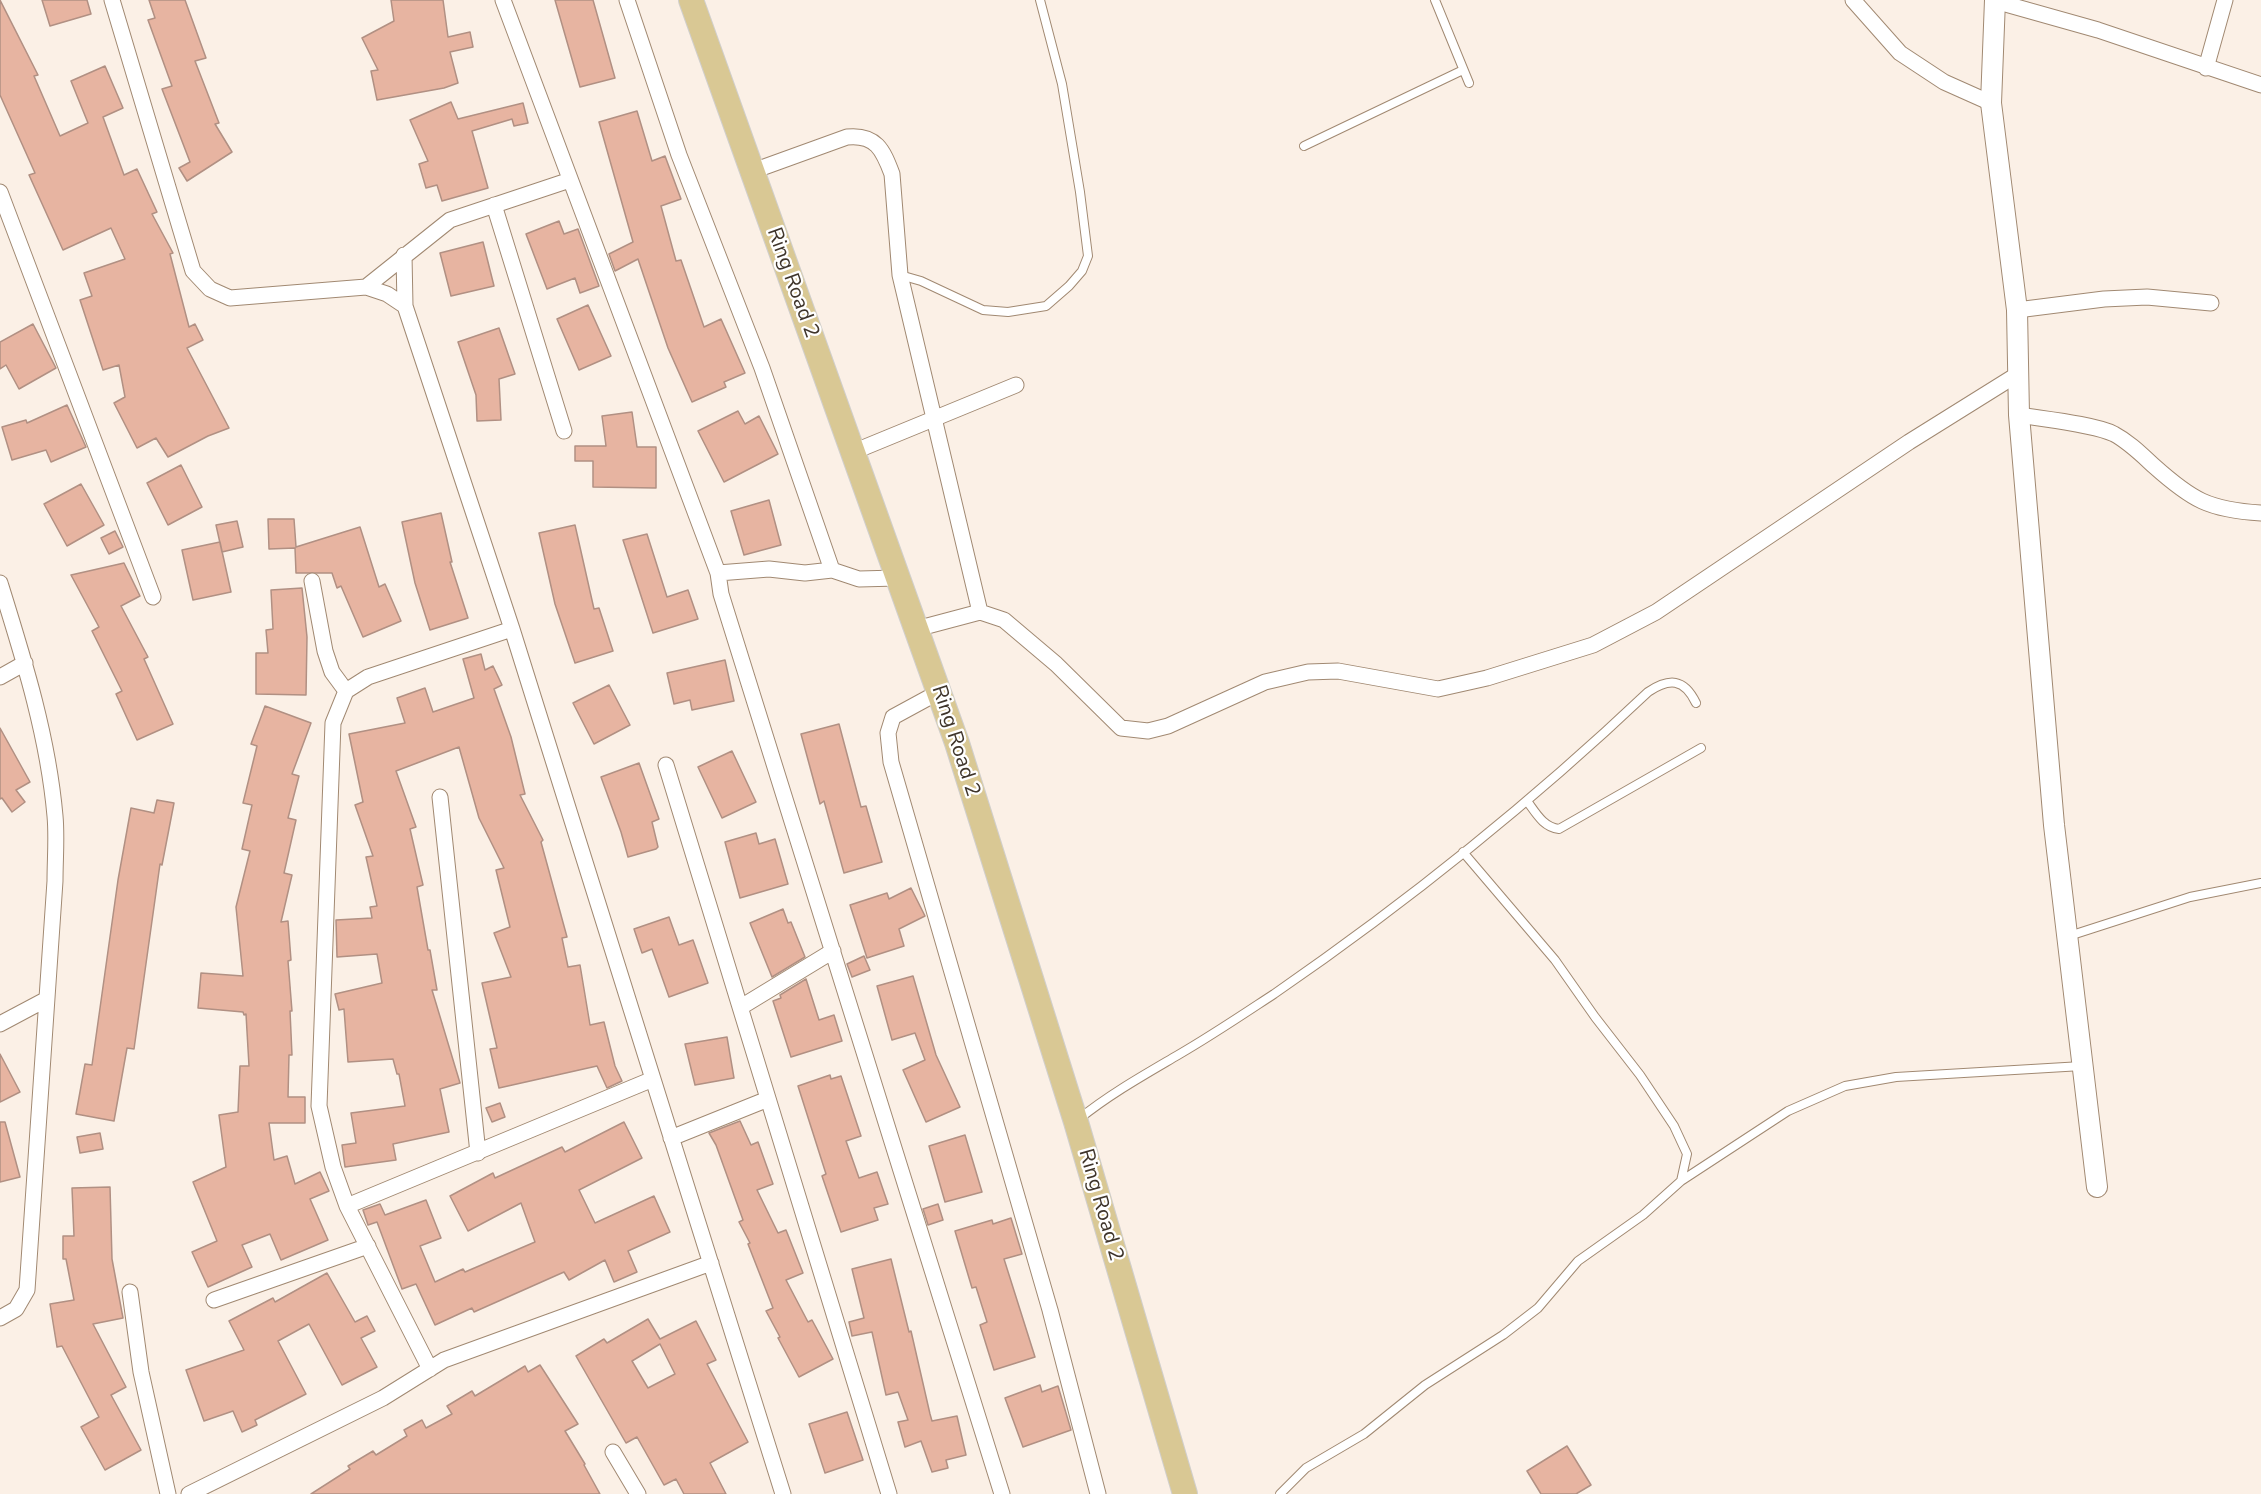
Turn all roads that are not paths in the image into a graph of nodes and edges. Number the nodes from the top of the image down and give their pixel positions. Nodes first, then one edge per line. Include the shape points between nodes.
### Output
1 (112, 0) edge
2 (503, 0) edge
3 (627, 0) edge
4 (691, 0) edge
5 (1040, 0) edge
6 (1435, 0) edge
7 (1853, 0) edge
8 (2225, 0) edge
9 (1995, 1) edge
10 (2206, 68) junction
11 (1463, 70) junction
12 (1469, 83) dead end
13 (2261, 86) edge
14 (1991, 103) junction
15 (1304, 146) dead end
16 (753, 171) junction
17 (570, 180) junction
18 (0, 192) edge
19 (494, 205) junction
20 (404, 255) junction
21 (900, 275) junction
22 (366, 287) junction
23 (2211, 303) dead end
24 (405, 306) junction
25 (2017, 310) junction
26 (2018, 374) junction
27 (1016, 386) dead end
28 (2019, 415) junction
29 (934, 420) junction
30 (564, 431) dead end
31 (853, 452) junction
32 (2261, 513) edge
33 (832, 570) junction
34 (718, 573) junction
35 (897, 578) junction
36 (312, 582) dead end
37 (0, 583) edge
38 (153, 597) dead end
39 (980, 612) junction
40 (512, 628) junction
41 (916, 629) junction
42 (25, 663) junction
43 (0, 677) edge
44 (346, 691) junction
45 (939, 692) junction
46 (1696, 703) dead end
47 (1701, 748) dead end
48 (666, 765) dead end
49 (440, 797) dead end
50 (1527, 801) junction
51 (1463, 852) junction
52 (2261, 884) edge
53 (2068, 937) junction
54 (833, 951) junction
55 (45, 1000) junction
56 (741, 1007) junction
57 (1, 1022) edge
58 (2083, 1066) junction
59 (653, 1079) junction
60 (768, 1099) junction
61 (1076, 1122) junction
62 (672, 1138) junction
63 (478, 1153) junction
64 (1681, 1181) junction
65 (2097, 1187) dead end
66 (347, 1206) junction
67 (368, 1246) junction
68 (711, 1263) junction
69 (130, 1292) dead end
70 (214, 1300) dead end
71 (0, 1318) edge
72 (430, 1369) junction
73 (613, 1452) dead end
74 (168, 1494) edge
75 (189, 1494) edge
76 (638, 1494) edge
77 (783, 1494) edge
78 (889, 1494) edge
79 (1002, 1494) edge
80 (1098, 1494) edge
81 (1185, 1494) edge
82 (1280, 1494) edge

1 - 22 street via 193,271 210,289 230,298
2 - 17 street
3 - 33 street via 679,155 762,368
4 - 16 main road, Ring Road 2
5 - 21 lane via 1062,84 1080,192 1088,256 1082,271 1046,306 1008,312 983,310
6 - 11 lane
7 - 14 street via 1900,53 1944,82
8 - 10 street
9 - 10 street via 2098,30
9 - 14 street
10 - 13 street
11 - 12 lane
11 - 15 lane
14 - 25 street
16 - 21 street via 847,137 858,136 880,147 892,174
16 - 31 main road, Ring Road 2
17 - 19 street
17 - 34 street
18 - 38 street
19 - 20 street via 450,220
19 - 30 street
20 - 22 street
20 - 24 street
21 - 29 street
22 - 24 street
23 - 25 street via 2147,297
24 - 40 street
25 - 26 street
26 - 28 street
26 - 39 street via 1899,448 1656,612 1593,645 1477,681 1438,689 1338,671 1308,672 1265,682 1168,726 1148,731 1121,728 1005,620
27 - 29 street
28 - 32 street via 2112,433 2130,443 2177,486 2206,504
28 - 53 street via 2054,825
29 - 31 street
29 - 39 street
31 - 35 main road, Ring Road 2
33 - 34 street
33 - 35 street via 859,579
34 - 54 street via 721,594
35 - 41 main road, Ring Road 2
36 - 44 street via 325,651 332,672
37 - 42 street
39 - 41 street
40 - 44 street via 368,676
40 - 59 street
41 - 45 main road, Ring Road 2
42 - 43 street
42 - 55 street via 47,751 56,818
44 - 66 street via 333,723 318,1106
45 - 61 main road, Ring Road 2
45 - 80 street via 893,717 888,733 891,762 1050,1310
46 - 50 lane via 1691,692 1677,682 1663,682
47 - 50 lane via 1559,829 1544,823
48 - 56 street
49 - 63 street
50 - 51 lane
51 - 61 lane via 1323,960 1217,1032 1105,1098
51 - 64 lane via 1556,960 1674,1126 1687,1154
52 - 53 lane via 2190,897
53 - 58 street
54 - 56 street
54 - 79 street
55 - 57 street
55 - 71 street via 27,1290 16,1309
56 - 60 street
58 - 64 lane via 1896,1077 1845,1086 1788,1110
58 - 65 street
59 - 62 street
59 - 63 street
60 - 62 street
60 - 78 street
61 - 81 main road, Ring Road 2
62 - 68 street
63 - 66 street
64 - 82 lane via 1643,1215 1578,1261 1538,1308 1425,1385 1364,1434 1306,1468
66 - 67 street
67 - 70 street
67 - 72 street
68 - 72 street via 444,1360
68 - 77 street
69 - 74 street via 141,1372
72 - 75 street via 383,1398
73 - 76 street

